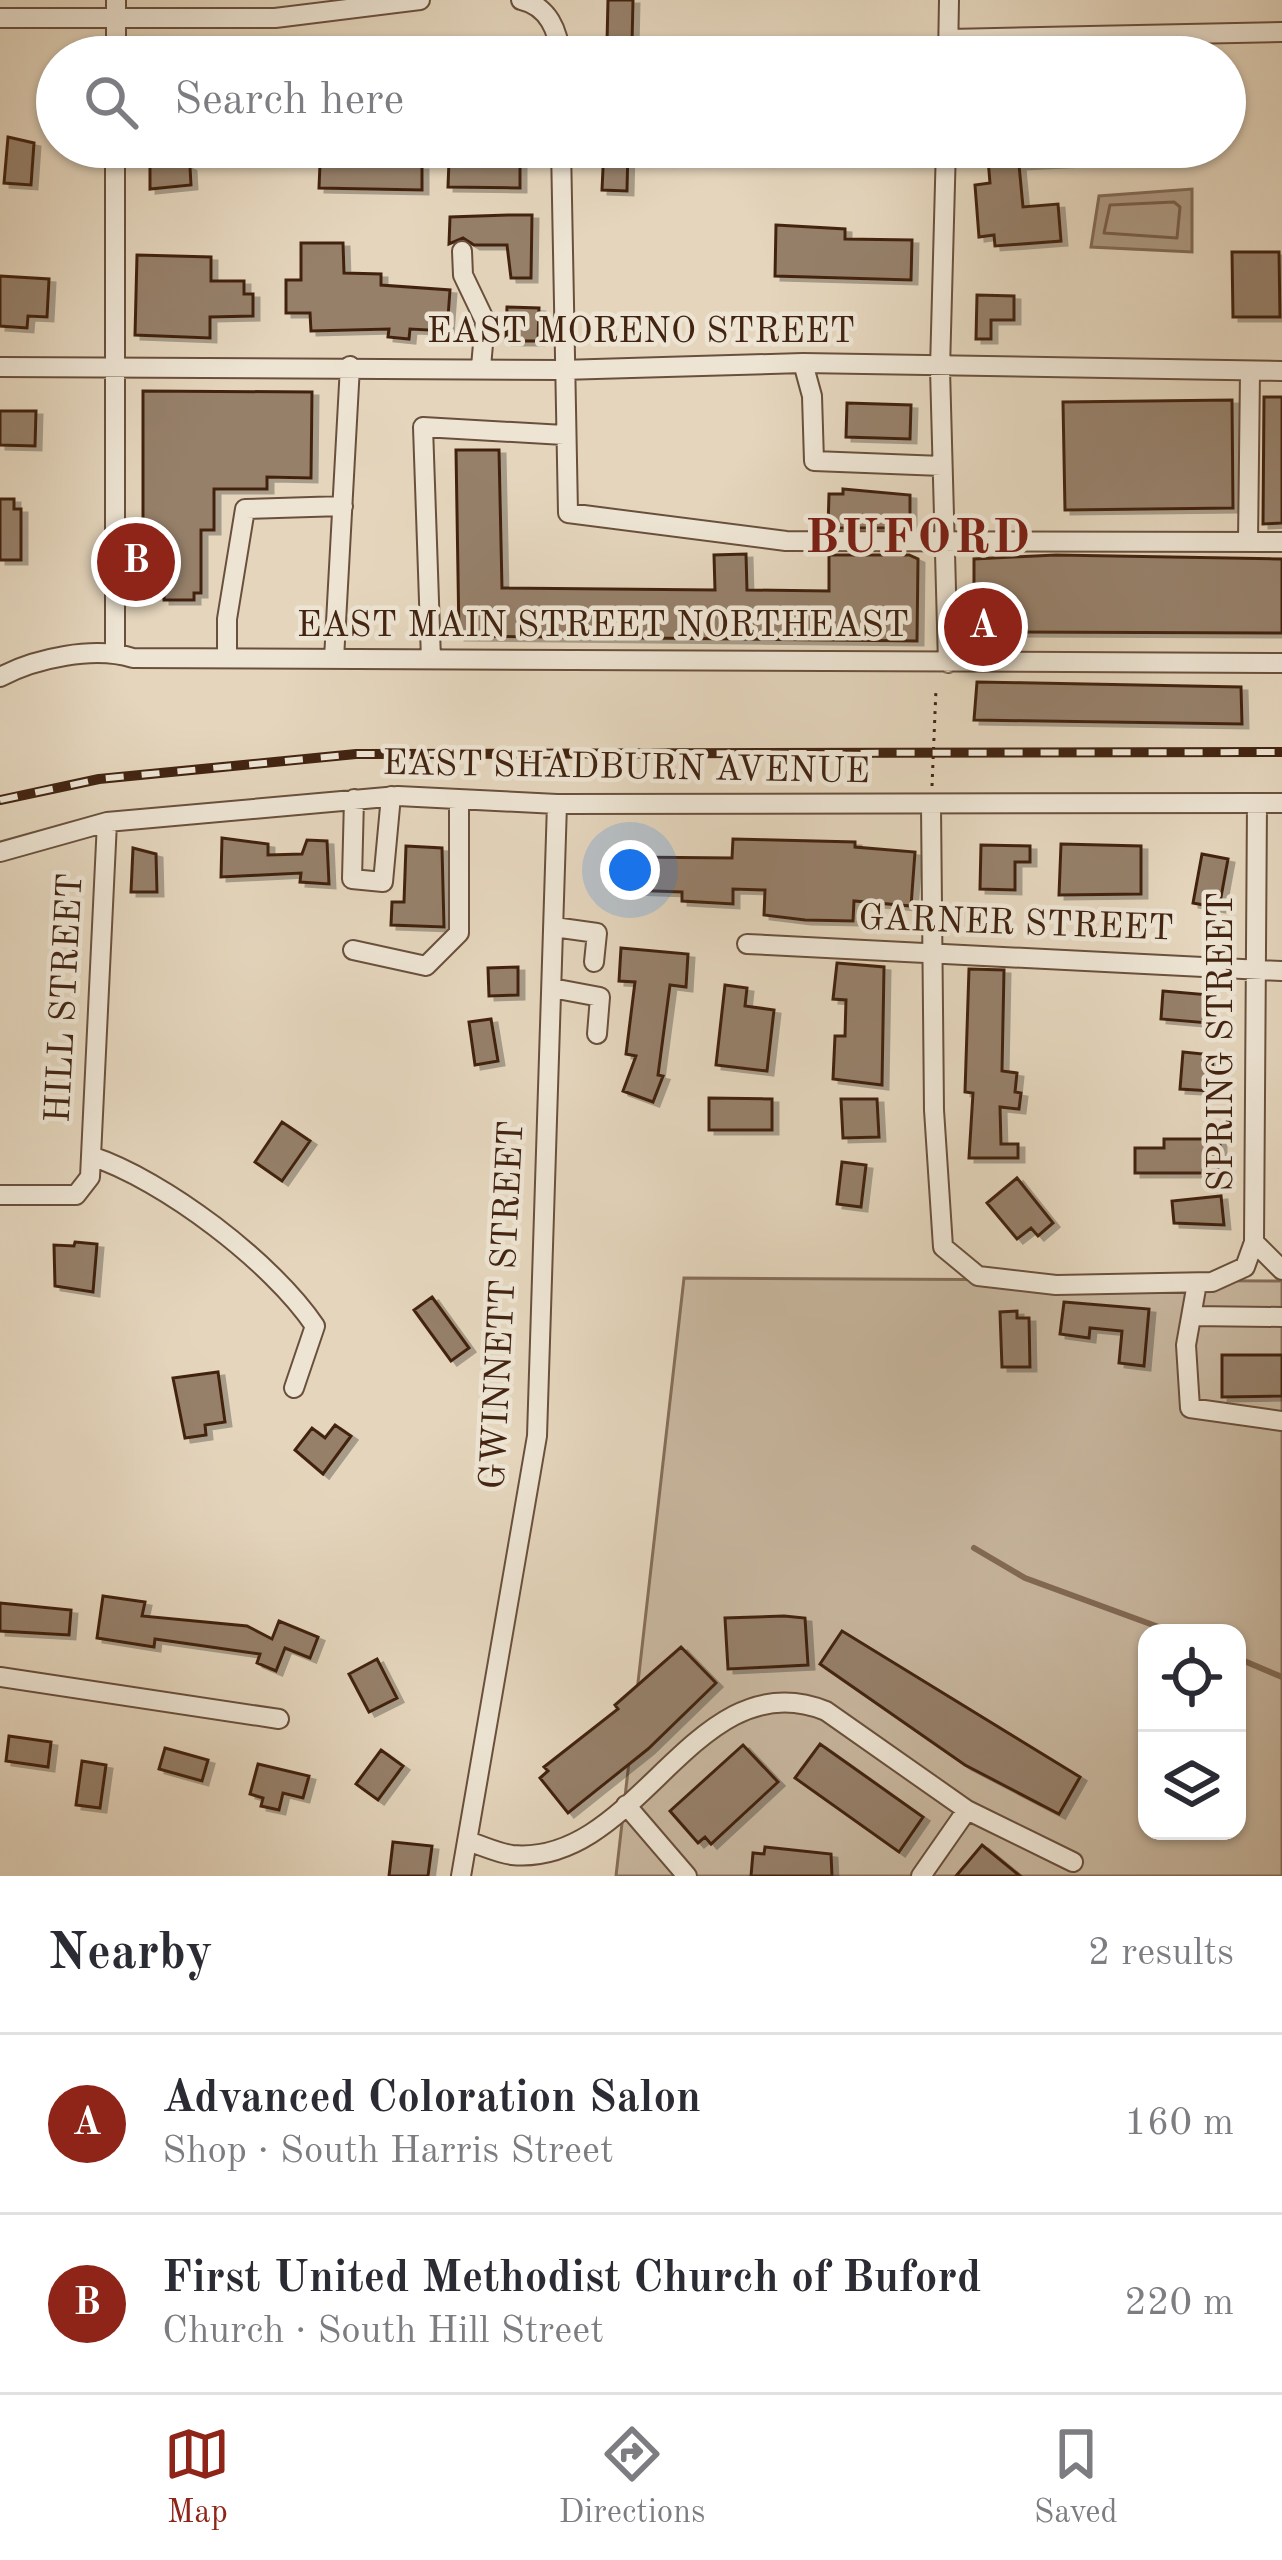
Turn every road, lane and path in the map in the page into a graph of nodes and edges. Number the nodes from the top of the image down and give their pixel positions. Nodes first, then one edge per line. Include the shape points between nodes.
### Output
1 (420, 0) edge
2 (521, 0) edge
3 (949, 0) edge
4 (116, 9) edge
5 (0, 18) edge
6 (1282, 32) edge
7 (560, 36) edge
8 (948, 36) edge
9 (1198, 36) edge
10 (115, 168) edge
11 (561, 168) edge
12 (945, 168) edge
13 (462, 251) dead end
14 (803, 362) junction
15 (113, 364) junction
16 (350, 366) junction
17 (0, 367) edge
18 (482, 368) junction
19 (940, 369) junction
20 (561, 370) junction
21 (1282, 371) edge
22 (1250, 372) junction
23 (564, 435) junction
24 (941, 466) junction
25 (344, 506) junction
26 (1248, 542) junction
27 (1282, 542) edge
28 (943, 543) junction
29 (115, 653) junction
30 (227, 658) junction
31 (334, 659) junction
32 (431, 659) junction
33 (948, 663) junction
34 (1282, 663) edge
35 (0, 677) edge
36 (935, 689) dead end
37 (391, 796) junction
38 (459, 799) junction
39 (354, 800) junction
40 (1257, 802) junction
41 (1282, 802) edge
42 (557, 804) junction
43 (931, 806) junction
44 (107, 822) junction
45 (0, 852) edge
46 (554, 927) junction
47 (747, 944) dead end
48 (353, 950) dead end
49 (934, 954) junction
50 (594, 962) dead end
51 (1256, 968) junction
52 (1282, 971) edge
53 (552, 988) junction
54 (597, 1034) dead end
55 (92, 1156) junction
56 (0, 1195) edge
57 (1254, 1242) junction
58 (1282, 1270) edge
59 (1197, 1283) junction
60 (1192, 1316) junction
61 (1282, 1317) edge
62 (294, 1388) dead end
63 (1282, 1421) edge
64 (0, 1677) edge
65 (279, 1719) dead end
66 (626, 1805) junction
67 (967, 1810) junction
68 (467, 1841) junction
69 (1073, 1862) dead end
70 (461, 1876) edge
71 (686, 1876) edge
72 (921, 1876) edge

1 - 4 street via 275,17
2 - 7 street via 536,3
3 - 8 street
4 - 5 street
6 - 9 street
10 - 15 street
11 - 20 street
12 - 19 street
13 - 18 street via 463,275 485,321
14 - 19 street, EAST MORENO STREET
14 - 20 street, EAST MORENO STREET
14 - 24 street via 814,461
15 - 16 street, EAST MORENO STREET
15 - 17 street, EAST MORENO STREET
15 - 29 street
16 - 18 street, EAST MORENO STREET
16 - 25 street
18 - 20 street, EAST MORENO STREET
19 - 22 street, EAST MORENO STREET
19 - 24 street
20 - 23 street
21 - 22 street, EAST MORENO STREET
22 - 26 street
23 - 28 street via 568,513 786,541
23 - 32 street via 423,428
24 - 28 street
25 - 30 street via 245,509
25 - 31 street
26 - 27 street
26 - 28 street
28 - 33 street
29 - 30 street, EAST MAIN STREET NORTHEAST
29 - 35 street, EAST MAIN STREET NORTHEAST via 26,664
30 - 31 street, EAST MAIN STREET NORTHEAST
31 - 32 street, EAST MAIN STREET NORTHEAST
32 - 33 street, EAST MAIN STREET NORTHEAST
33 - 34 street, EAST MAIN STREET NORTHEAST
36 - 43 path
37 - 38 street, EAST SHADBURN AVENUE
37 - 39 street, EAST SHADBURN AVENUE
37 - 39 street via 383,882 352,879
38 - 42 street, EAST SHADBURN AVENUE
38 - 48 street via 459,932 426,965
39 - 44 street, EAST SHADBURN AVENUE
40 - 41 street, EAST SHADBURN AVENUE
40 - 43 street, EAST SHADBURN AVENUE
40 - 51 street, SPRING STREET
42 - 43 street, EAST SHADBURN AVENUE
42 - 46 street, GWINNETT STREET
43 - 49 street
44 - 45 street, EAST SHADBURN AVENUE
44 - 55 street, HILL STREET
46 - 50 street via 597,933
46 - 53 street, GWINNETT STREET
47 - 49 street, GARNER STREET
49 - 51 street, GARNER STREET
49 - 59 street via 943,1247 978,1276 1056,1285
51 - 52 street, GARNER STREET
51 - 57 street, SPRING STREET
53 - 54 street via 600,997
53 - 68 street, GWINNETT STREET via 537,1436
55 - 56 street, HILL STREET via 90,1177 76,1195
55 - 62 street via 128,1168 197,1216 300,1304 315,1326
57 - 58 street, SPRING STREET
57 - 59 street via 1245,1267
59 - 60 street
60 - 61 street
60 - 63 street via 1190,1408
64 - 65 street
66 - 67 street via 721,1720 751,1706 801,1701
66 - 68 street via 546,1850 513,1855
66 - 71 street
67 - 69 street
67 - 72 street
68 - 70 street, GWINNETT STREET

